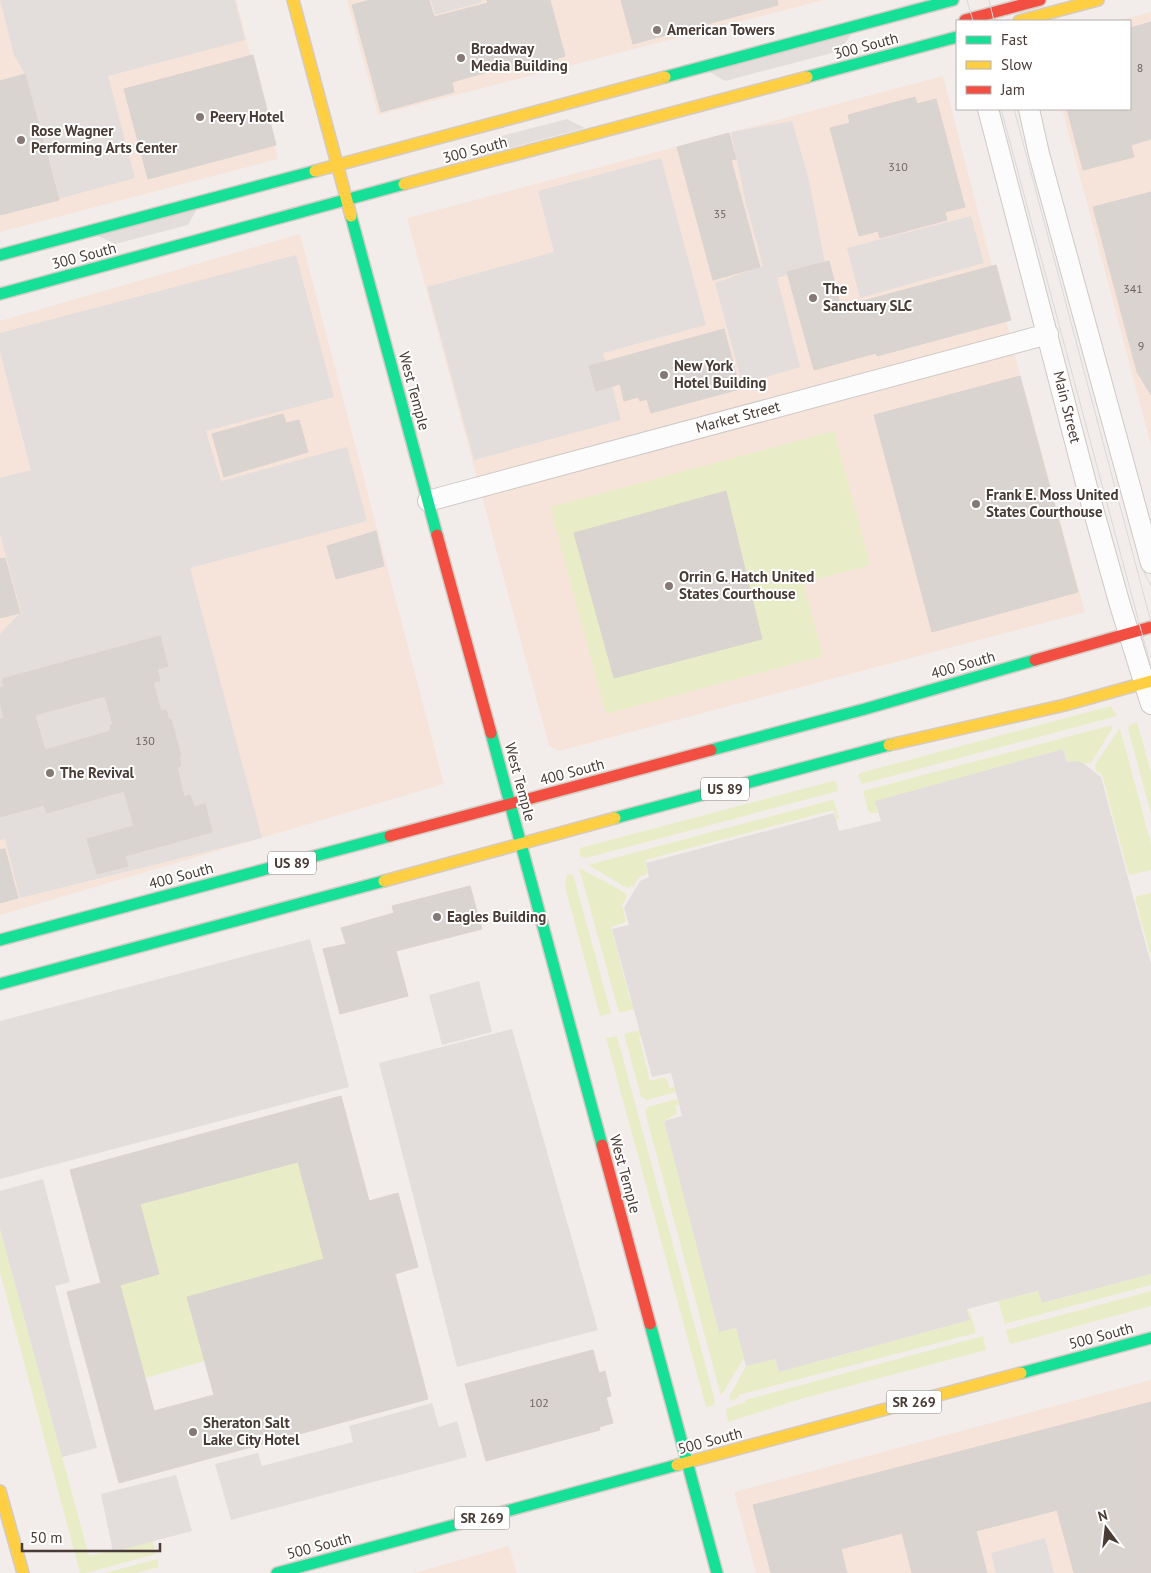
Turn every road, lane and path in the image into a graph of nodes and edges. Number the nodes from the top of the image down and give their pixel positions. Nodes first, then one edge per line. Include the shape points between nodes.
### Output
1 (293, 0) edge
2 (953, 0) edge
3 (959, 0) edge
4 (1040, 0) edge
5 (1098, 0) edge
6 (1009, 13) edge
7 (961, 20) edge
8 (984, 20) edge
9 (956, 28) edge
10 (988, 110) edge
11 (1029, 110) edge
12 (338, 165) junction
13 (347, 200) junction
14 (0, 255) edge
15 (0, 294) edge
16 (1048, 334) junction
17 (428, 501) junction
18 (1151, 563) edge
19 (1151, 627) edge
20 (1128, 633) junction
21 (1148, 682) edge
22 (1151, 704) edge
23 (510, 804) junction
24 (521, 844) junction
25 (0, 940) edge
26 (0, 984) edge
27 (1151, 1338) edge
28 (687, 1463) junction
29 (0, 1491) edge
30 (23, 1573) edge
31 (277, 1573) edge
32 (717, 1573) edge

1 - 12 main road, West Temple
2 - 12 main road, 300 South via 637,90
3 - 7 street
4 - 6 main road
5 - 6 main road
6 - 8 main road, 300 South
9 - 13 main road, 300 South
10 - 16 street, Main Street
11 - 18 street
12 - 13 main road, West Temple
12 - 14 main road, 300 South
13 - 15 main road, 300 South
13 - 17 main road, West Temple
16 - 17 street, Market Street
16 - 20 street, Main Street
17 - 23 main road, West Temple
19 - 20 main road, 400 South / US 89
20 - 21 street, Main Street
20 - 23 main road, 400 South / US 89 via 865,709
21 - 22 street, Main Street
21 - 24 main road, US 89 via 1055,708 869,750
23 - 24 main road, West Temple
23 - 25 main road, 400 South / US 89
24 - 26 main road, US 89
24 - 28 main road, West Temple
27 - 28 main road, 500 South / SR 269
28 - 31 main road, 500 South / SR 269
28 - 32 main road, West Temple
29 - 30 main road

